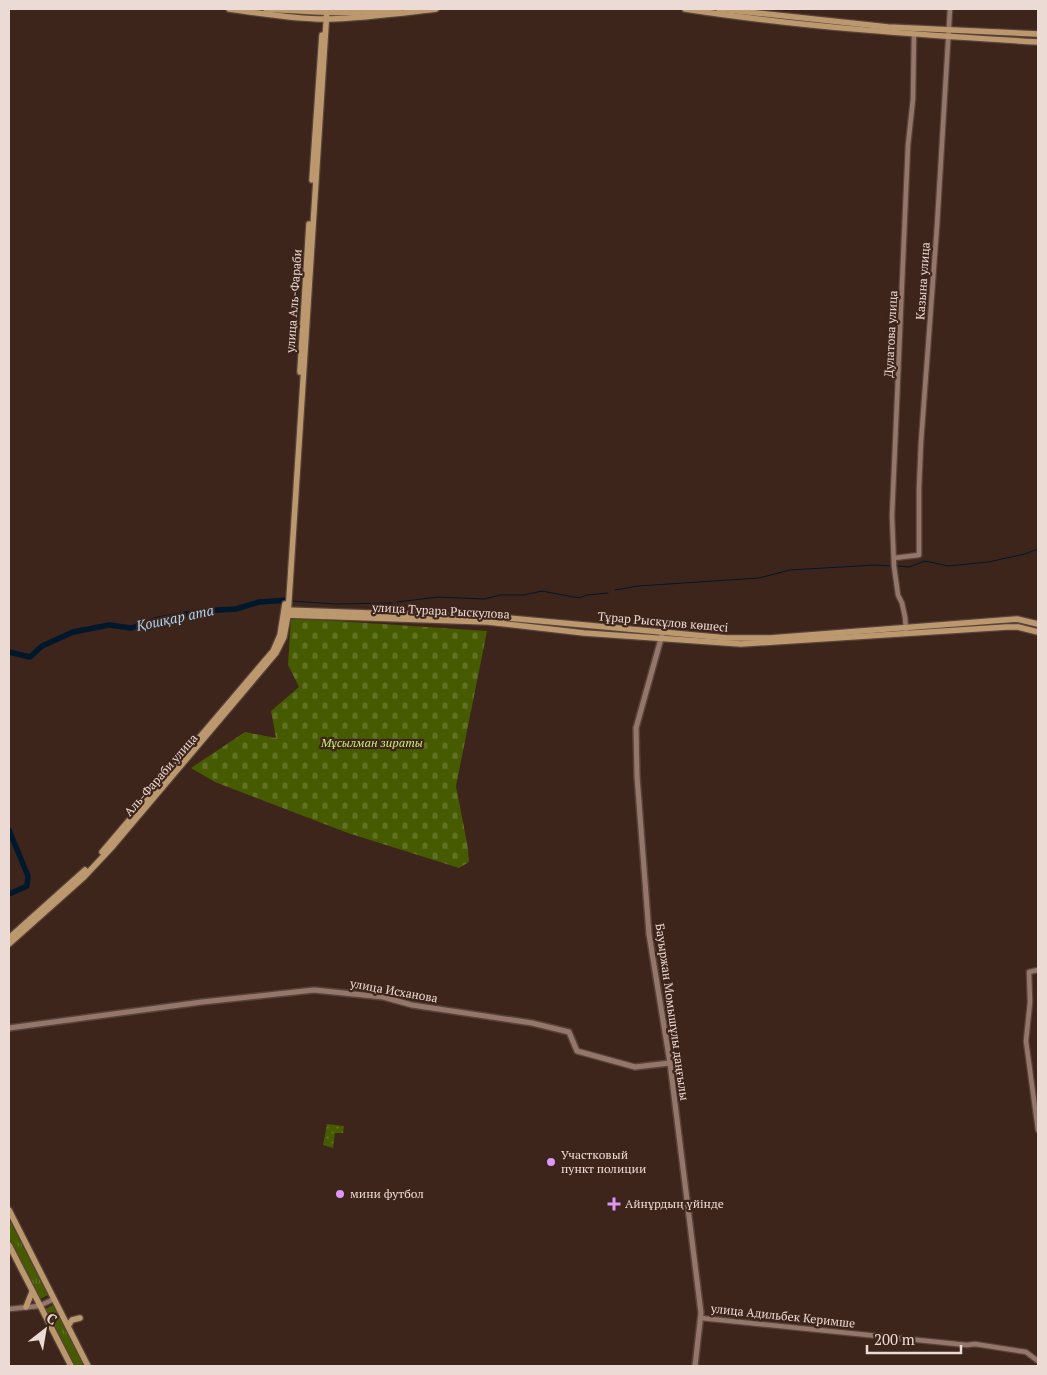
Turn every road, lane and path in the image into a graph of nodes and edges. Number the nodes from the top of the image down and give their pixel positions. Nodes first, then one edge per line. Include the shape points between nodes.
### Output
1 (229, 9) edge
2 (266, 9) edge
3 (400, 9) edge
4 (436, 9) edge
5 (685, 9) edge
6 (719, 9) edge
7 (950, 9) edge
8 (325, 14) edge
9 (948, 33) junction
10 (914, 34) junction
11 (1038, 34) edge
12 (1038, 42) edge
13 (894, 558) junction
14 (287, 595) joint
15 (287, 610) junction
16 (1036, 624) edge
17 (906, 630) junction
18 (1035, 631) edge
19 (597, 634) joint
20 (661, 636) junction
21 (9, 938) edge
22 (9, 944) edge
23 (1038, 970) edge
24 (9, 1028) edge
25 (670, 1063) junction
26 (1038, 1130) edge
27 (9, 1210) edge
28 (9, 1246) edge
29 (32, 1292) junction
30 (54, 1299) junction
31 (39, 1306) junction
32 (26, 1307) junction
33 (9, 1309) edge
34 (80, 1318) dead end
35 (701, 1318) junction
36 (68, 1326) junction
37 (1038, 1362) edge
38 (71, 1366) edge
39 (88, 1366) edge
40 (695, 1366) edge

1 - 8 main road via 264,14
2 - 8 main road
3 - 8 main road
4 - 8 main road via 379,16
5 - 10 main road
6 - 9 main road
7 - 9 street, Казына улица
8 - 14 main road, улица Аль-Фараби
9 - 10 main road
9 - 11 main road
9 - 12 main road
9 - 13 street, Казына улица via 921,442 919,555
10 - 13 street, Дулатова улица via 892,516
13 - 17 street, Дулатова улица
14 - 15 main road, Аль-Фараби улица
15 - 19 main road, улица Турара Рыскулова via 488,622
15 - 20 main road, Тұрар Рыскұлов көшесі via 488,617
15 - 21 main road, Аль-Фараби улица via 273,651 193,746 92,863
15 - 22 main road, Аль-Фараби улица via 284,637 276,653 113,846 83,878
16 - 17 main road, Тұрар Рыскұлов көшесі via 1018,619
16 - 18 main road
17 - 18 main road, Тұрар Рыскұлов көшесі via 1007,626
17 - 20 main road, Тұрар Рыскұлов көшесі via 741,641
19 - 20 main road, Тұрар Рыскұлов көшесі
20 - 25 main road, Бауыржан Момышұлы даңғылы via 636,728 637,776 649,934
23 - 26 street via 1029,972 1026,1041
24 - 25 main road, улица Исханова via 314,990 383,997 412,1005 532,1023 568,1032 577,1051 635,1067
25 - 35 main road, Бауыржан Момышұлы даңғылы
27 - 30 main road
28 - 29 main road
29 - 31 main road
29 - 32 main road
30 - 31 street
30 - 36 main road
31 - 32 street
31 - 38 main road
32 - 33 street
34 - 36 main road via 72,1320
35 - 37 street, улица Адильбек Керимше via 975,1344 1026,1352
35 - 40 main road, Бауыржан Момышұлы даңғылы
36 - 39 main road

